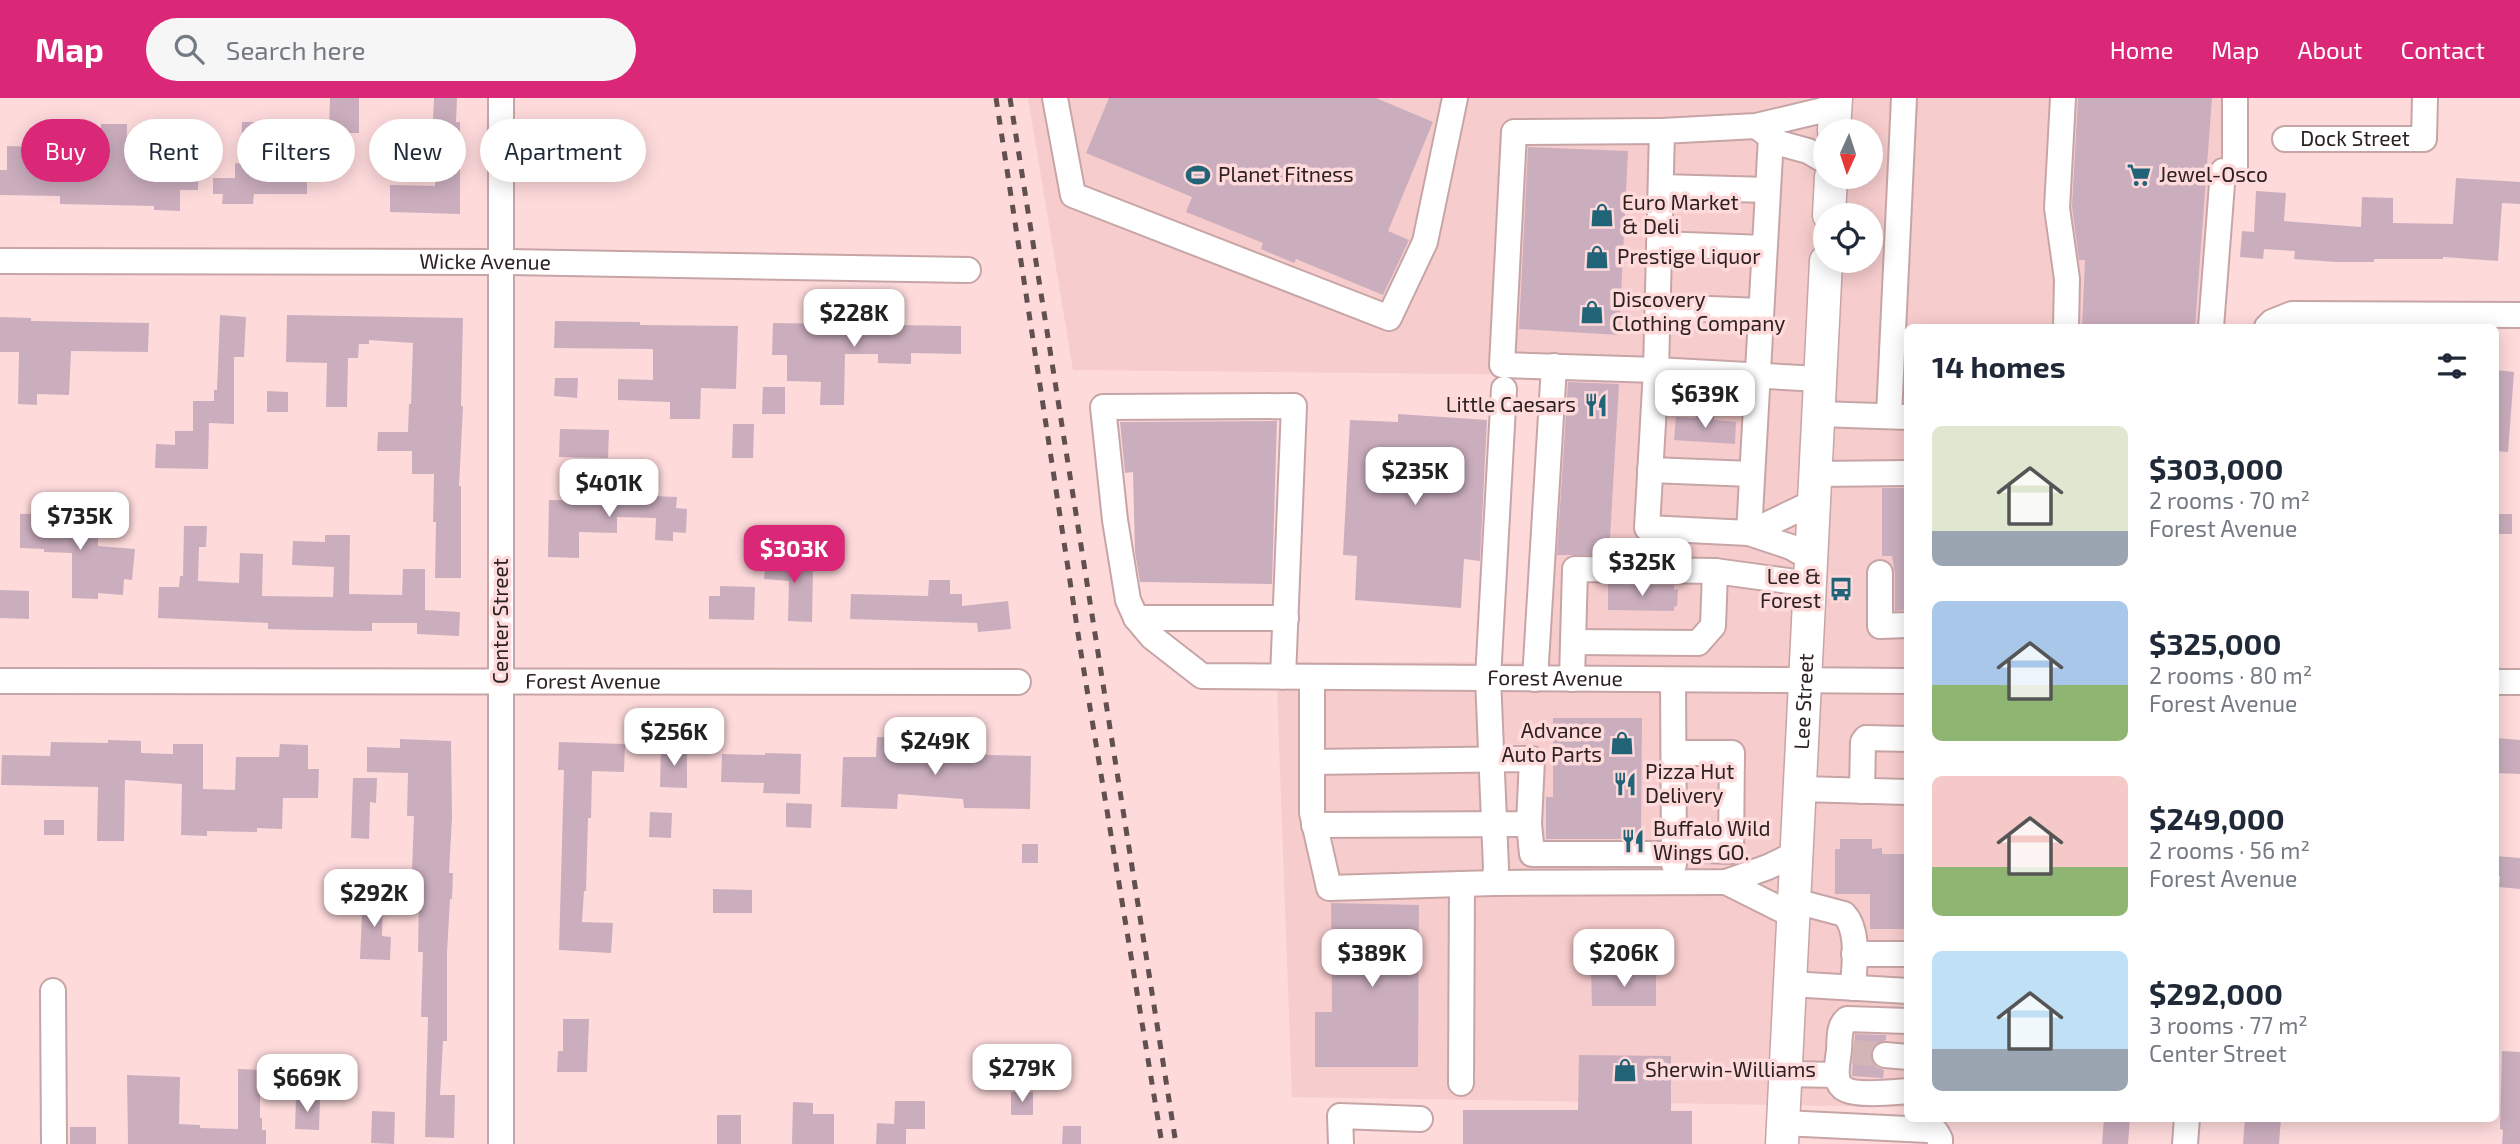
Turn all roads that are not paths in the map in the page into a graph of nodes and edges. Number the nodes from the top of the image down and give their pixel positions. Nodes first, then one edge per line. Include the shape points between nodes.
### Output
1 (501, 98) edge
2 (1055, 98) edge
3 (1455, 98) edge
4 (1904, 98) edge
5 (2063, 98) edge
6 (2235, 98) edge
7 (2425, 98) edge
8 (1835, 112) edge
9 (1662, 131) junction
10 (1764, 132) junction
11 (2285, 139) dead end
12 (1813, 154) edge
13 (1661, 187) junction
14 (1768, 190) junction
15 (1659, 244) junction
16 (1765, 248) junction
17 (0, 261) edge
18 (501, 262) junction
19 (968, 270) dead end
20 (1825, 273) edge
21 (1658, 307) junction
22 (1761, 312) junction
23 (2520, 315) edge
24 (2066, 324) edge
25 (2210, 324) edge
26 (2270, 324) edge
27 (1554, 366) junction
28 (1656, 370) junction
29 (1757, 376) junction
30 (1819, 379) junction
31 (1504, 389) dead end
32 (1818, 414) junction
33 (1898, 417) edge
34 (1650, 470) junction
35 (1752, 474) junction
36 (1904, 474) edge
37 (1815, 488) junction
38 (1749, 533) junction
39 (1715, 571) junction
40 (1811, 571) junction
41 (1880, 573) dead end
42 (1136, 618) junction
43 (1286, 618) junction
44 (1904, 625) edge
45 (1573, 642) junction
46 (1283, 677) junction
47 (1312, 677) junction
48 (1488, 678) junction
49 (1535, 679) junction
50 (1572, 679) junction
51 (1673, 680) junction
52 (0, 681) edge
53 (501, 681) junction
54 (1807, 681) junction
55 (1904, 681) edge
56 (1018, 682) dead end
57 (2499, 682) edge
58 (2520, 682) edge
59 (1904, 739) edge
60 (1674, 753) junction
61 (1491, 759) junction
62 (1312, 762) junction
63 (1801, 789) junction
64 (1861, 791) junction
65 (1904, 792) edge
66 (1494, 824) junction
67 (1529, 824) junction
68 (1314, 825) junction
69 (1674, 851) junction
70 (1797, 853) junction
71 (1726, 882) junction
72 (1494, 883) junction
73 (1675, 883) junction
74 (1461, 884) junction
75 (1795, 909) junction
76 (1854, 954) junction
77 (1904, 954) edge
78 (1790, 984) junction
79 (1853, 988) junction
80 (53, 991) dead end
81 (1904, 991) edge
82 (1904, 1021) edge
83 (1843, 1060) junction
84 (1786, 1074) junction
85 (1461, 1083) dead end
86 (1904, 1091) edge
87 (1420, 1119) dead end
88 (2187, 1122) edge
89 (1782, 1134) edge
90 (54, 1144) edge
91 (500, 1144) edge
92 (1341, 1144) edge
93 (1940, 1144) edge
94 (2185, 1144) edge

1 - 18 street, Center Street
2 - 3 street via 1073,195 1389,318 1425,242
4 - 33 street
5 - 24 street via 2057,208 2067,279
6 - 25 street via 2235,171 2223,171
7 - 11 street, Dock Street via 2424,139
8 - 10 street
9 - 10 street
9 - 13 street
9 - 27 street via 1514,131 1502,365
10 - 12 street via 1779,143
10 - 14 street
13 - 14 street
13 - 15 street
14 - 16 street
15 - 16 street
15 - 21 street
16 - 22 street
17 - 18 street, Wicke Avenue
18 - 19 street, Wicke Avenue
18 - 53 street, Center Street
20 - 30 main road, Lee Street
21 - 22 street
21 - 28 street
22 - 29 street
23 - 26 street via 2292,314
27 - 28 street
27 - 49 street
28 - 29 street
28 - 34 street
29 - 30 street
29 - 35 street
30 - 32 main road, Lee Street
31 - 48 street
32 - 33 street
32 - 37 main road, Lee Street
34 - 35 street
34 - 38 street via 1647,528
35 - 38 street
36 - 37 street
37 - 38 street
37 - 40 main road, Lee Street
38 - 40 street via 1791,547
39 - 40 street
39 - 45 street via 1713,626 1698,643
39 - 45 street via 1575,569
40 - 54 main road, Lee Street
41 - 44 street via 1880,625
42 - 43 street
42 - 43 street via 1123,575 1103,407 1294,406
42 - 46 street, Forest Avenue via 1152,637 1202,676
43 - 46 street
45 - 50 street
46 - 47 street, Forest Avenue
47 - 48 street, Forest Avenue
47 - 62 street
48 - 49 street, Forest Avenue
48 - 61 street
49 - 50 street, Forest Avenue
50 - 51 street, Forest Avenue
51 - 54 street, Forest Avenue
51 - 60 street
52 - 53 street, Forest Avenue
53 - 56 street, Forest Avenue
53 - 91 street, Center Street
54 - 55 street, Forest Avenue
54 - 63 main road, Lee Street
57 - 58 street
59 - 64 street via 1866,738
60 - 69 street
60 - 69 street via 1732,754 1731,851
61 - 62 street
61 - 66 street
61 - 67 street via 1532,759
62 - 68 street
63 - 64 street
63 - 70 main road, Lee Street
64 - 65 street
66 - 67 street
66 - 68 street
66 - 72 street
67 - 69 street via 1532,854
68 - 74 street via 1329,888
69 - 73 street
70 - 71 street
70 - 75 main road, Lee Street
71 - 73 street
71 - 75 street
72 - 73 street
72 - 74 street
74 - 85 street
75 - 76 street via 1844,915 1852,926
75 - 78 main road, Lee Street
76 - 77 street
76 - 79 street
78 - 79 street
78 - 84 main road, Lee Street
79 - 81 street
80 - 90 street
82 - 83 street via 1847,1019 1841,1026
83 - 84 street
83 - 86 street via 1841,1087 1846,1090
84 - 89 main road, Lee Street
87 - 92 street via 1340,1116
88 - 94 street
89 - 93 street via 1928,1130 1937,1132

